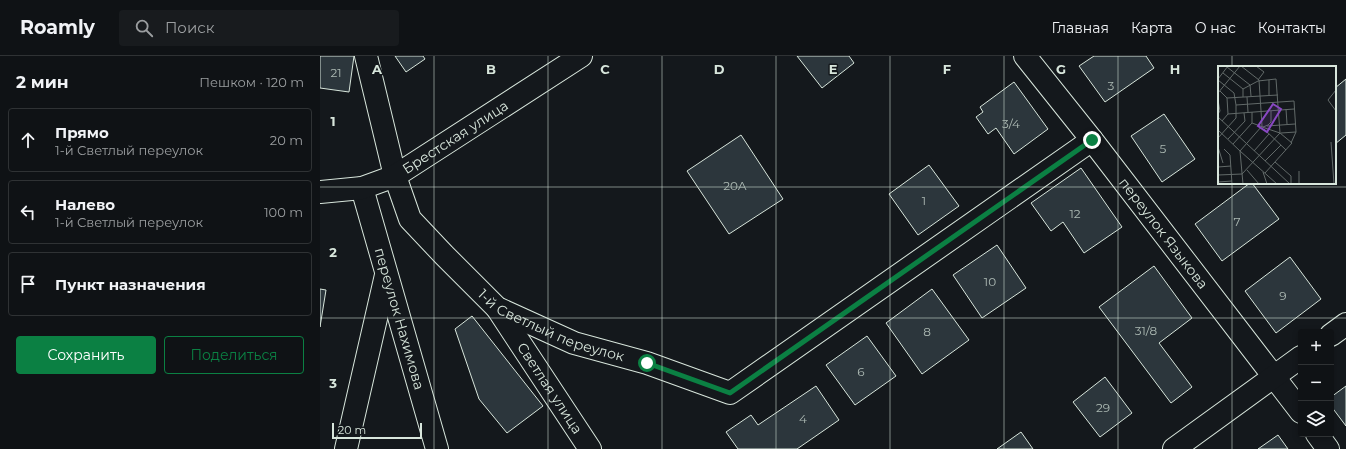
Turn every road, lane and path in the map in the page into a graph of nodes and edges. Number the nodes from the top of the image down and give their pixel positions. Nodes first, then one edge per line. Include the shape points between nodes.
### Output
1 (366, 56) edge
2 (581, 56) edge
3 (1025, 56) edge
4 (1092, 140) junction
5 (395, 176) junction
6 (362, 188) junction
7 (320, 192) edge
8 (387, 272) junction
9 (497, 308) junction
10 (1346, 324) edge
11 (1334, 333) edge
12 (1298, 359) edge
13 (1275, 377) junction
14 (1298, 408) edge
15 (1319, 437) edge
16 (346, 449) edge
17 (437, 449) edge
18 (590, 449) edge
19 (1174, 449) edge
20 (1328, 449) edge

1 - 5 street, 1-й Светлый переулок
2 - 5 street, Брестская улица
3 - 4 street, переулок Языкова
4 - 9 street, 1-й Светлый переулок via 730,393 647,363 574,343
4 - 13 street, переулок Языкова
5 - 6 street, Брестская улица
5 - 9 street, 1-й Светлый переулок via 410,219
6 - 7 street, Брестская улица
6 - 8 street, переулок Нахимова
8 - 16 street
8 - 17 street, переулок Нахимова
9 - 18 street, Светлая улица
10 - 11 street
12 - 13 street
13 - 14 street, переулок Языкова
13 - 19 street
15 - 20 street

